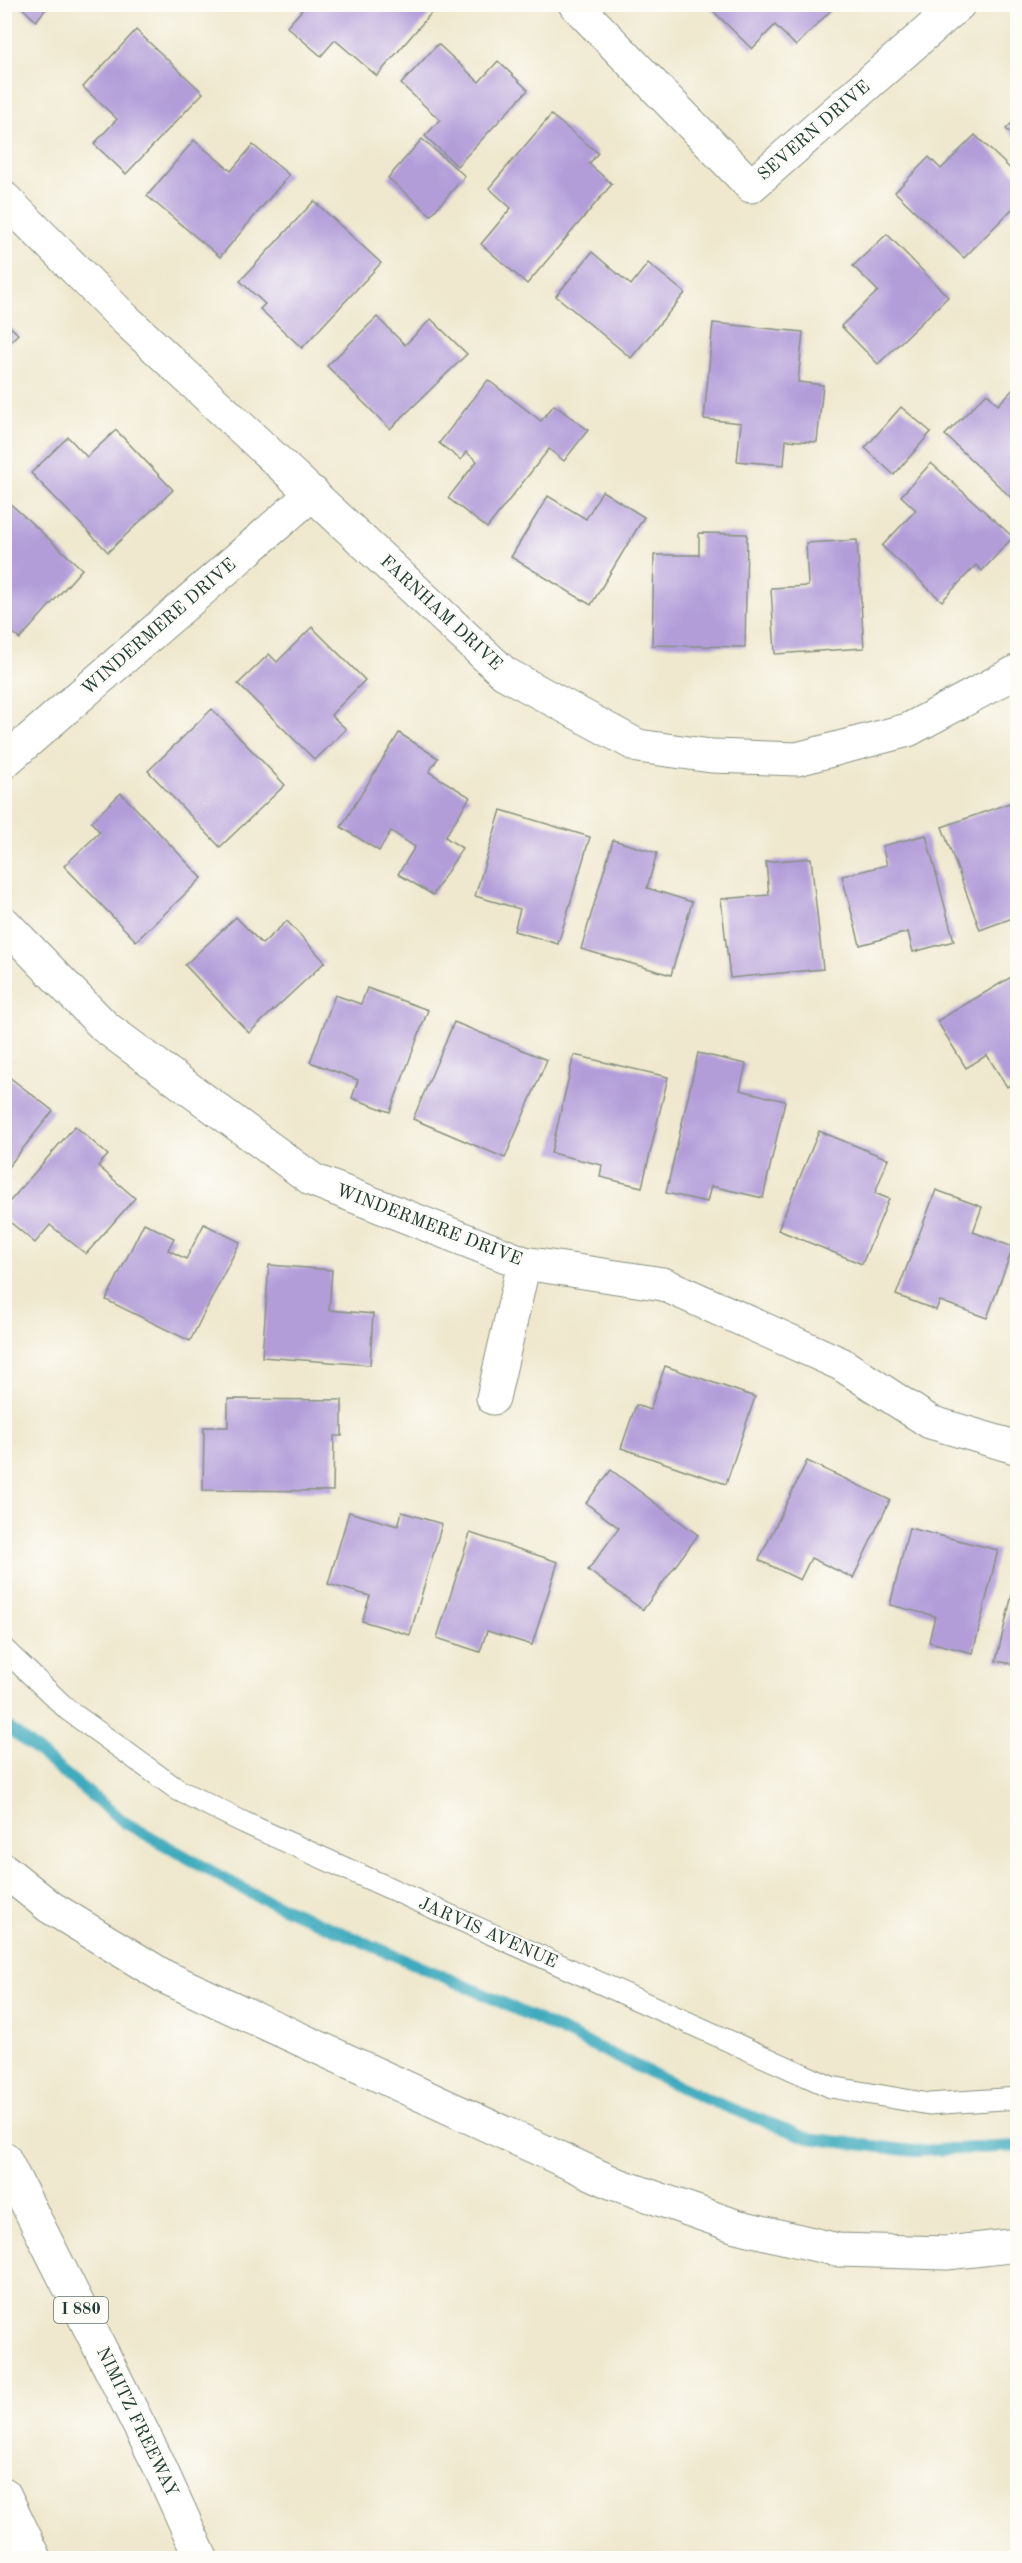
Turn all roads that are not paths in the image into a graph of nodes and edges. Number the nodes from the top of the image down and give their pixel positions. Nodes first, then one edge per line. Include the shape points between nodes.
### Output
1 (575, 4) edge
2 (959, 4) edge
3 (4, 198) edge
4 (313, 493) junction
5 (1017, 671) edge
6 (4, 762) edge
7 (4, 923) edge
8 (524, 1263) junction
9 (493, 1398) dead end
10 (1017, 1448) edge
11 (4, 1649) edge
12 (4, 1870) edge
13 (1017, 2098) edge
14 (4, 2158) edge
15 (1017, 2245) edge
16 (157, 2461) junction
17 (4, 2494) edge
18 (35, 2559) edge
19 (201, 2559) edge
20 (213, 2559) edge

1 - 2 main road, SEVERN DRIVE via 751,186
3 - 4 main road, FARNHAM DRIVE via 125,320
4 - 5 main road, FARNHAM DRIVE via 504,673 638,746 711,756 797,759 908,730
4 - 6 main road, WINDERMERE DRIVE
7 - 8 main road, WINDERMERE DRIVE via 105,1027 314,1180
8 - 9 main road
8 - 10 main road, WINDERMERE DRIVE via 663,1284 841,1364 930,1422
11 - 13 lane, JARVIS AVENUE via 68,1710 178,1790 831,2087 929,2104
12 - 15 main road via 50,1907 165,1977 613,2183 736,2226 838,2250 947,2253
14 - 16 main road, NIMITZ FREEWAY / I 880
16 - 19 main road, NIMITZ FREEWAY / I 880
16 - 20 main road
17 - 18 main road

